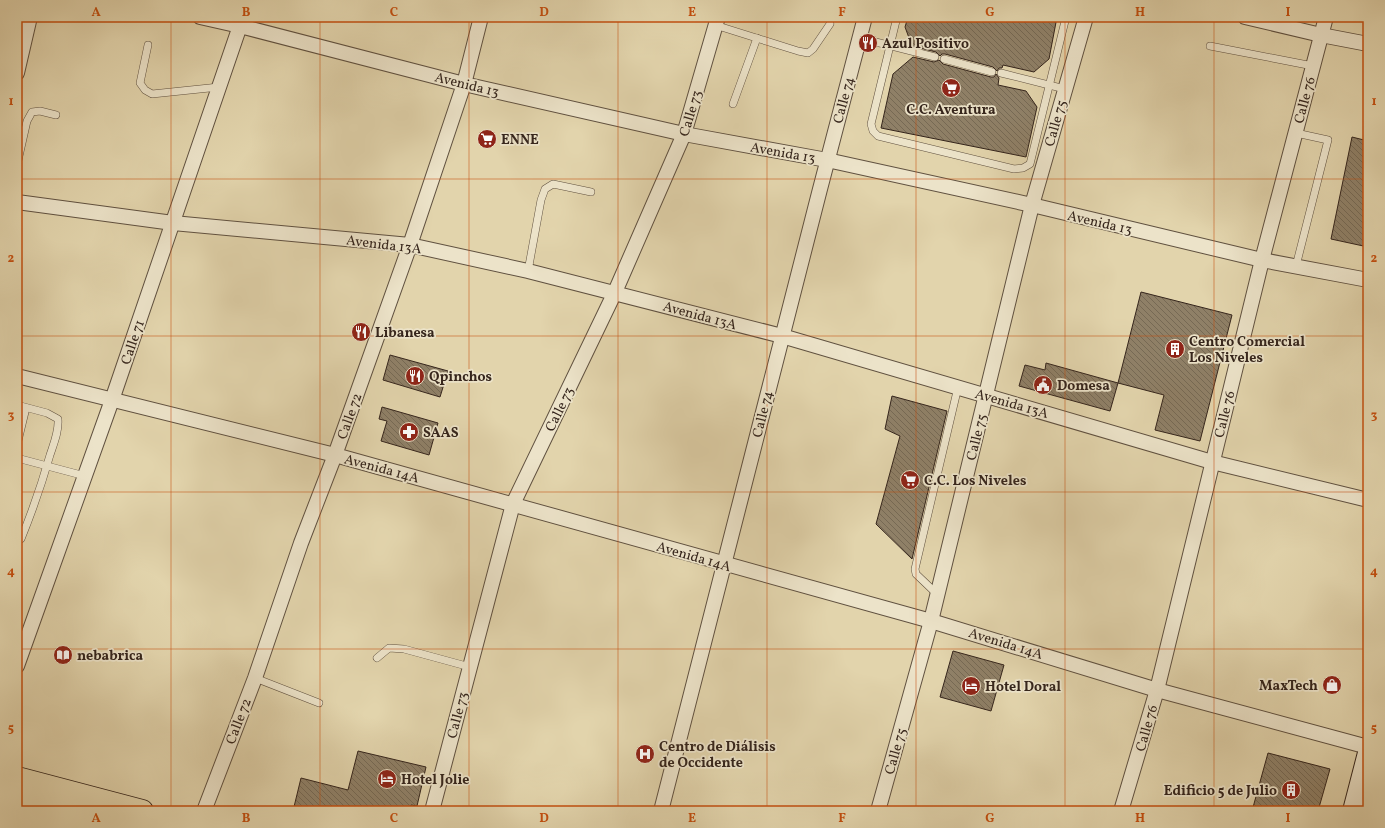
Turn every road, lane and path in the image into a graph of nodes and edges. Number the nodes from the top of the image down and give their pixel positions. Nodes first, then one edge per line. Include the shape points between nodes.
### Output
1 (30, 17) edge
2 (200, 17) edge
3 (480, 17) edge
4 (865, 17) edge
5 (897, 17) edge
6 (1066, 17) edge
7 (1086, 17) edge
8 (1245, 17) edge
9 (1326, 17) edge
10 (242, 21) edge
11 (716, 21) edge
12 (830, 24) dead end
13 (1321, 35) junction
14 (757, 38) junction
15 (860, 38) junction
16 (1368, 44) edge
17 (148, 45) dead end
18 (889, 46) junction
19 (1210, 46) dead end
20 (935, 57) dead end
21 (944, 59) dead end
22 (1313, 66) junction
23 (992, 72) dead end
24 (17, 73) edge
25 (1001, 73) dead end
26 (464, 84) junction
27 (1050, 86) junction
28 (219, 87) junction
29 (1065, 89) junction
30 (734, 104) dead end
31 (56, 115) dead end
32 (1296, 133) junction
33 (684, 134) junction
34 (827, 160) junction
35 (17, 165) edge
36 (591, 192) dead end
37 (17, 202) edge
38 (1032, 206) junction
39 (173, 223) junction
40 (410, 245) junction
41 (1262, 260) junction
42 (1296, 266) junction
43 (528, 271) junction
44 (1368, 280) edge
45 (615, 292) junction
46 (782, 336) junction
47 (17, 376) edge
48 (958, 387) junction
49 (986, 395) junction
50 (112, 400) junction
51 (17, 406) edge
52 (26, 408) junction
53 (17, 445) edge
54 (335, 455) junction
55 (17, 458) edge
56 (1212, 462) junction
57 (47, 466) junction
58 (85, 476) junction
59 (1368, 500) edge
60 (513, 504) junction
61 (17, 540) edge
62 (725, 564) junction
63 (938, 595) junction
64 (931, 620) junction
65 (377, 658) dead end
66 (17, 666) edge
67 (470, 667) junction
68 (254, 678) junction
69 (1157, 690) junction
70 (319, 703) dead end
71 (1368, 747) edge
72 (1368, 752) edge
73 (17, 778) edge
74 (17, 795) edge
75 (1368, 804) edge
76 (83, 811) edge
77 (142, 811) edge
78 (204, 811) edge
79 (432, 811) edge
80 (661, 811) edge
81 (878, 811) edge
82 (1121, 811) edge
83 (1353, 811) edge
84 (1366, 811) edge

1 - 24 street
2 - 10 street, Avenida 13
3 - 26 street, Calle 72
4 - 15 street, Calle 74
5 - 18 lane
6 - 27 lane
7 - 29 street, Calle 75
8 - 13 street
9 - 13 street, Calle 76
10 - 26 street, Avenida 13
10 - 28 street, Calle 71
11 - 14 lane
11 - 33 street, Calle 73
12 - 14 lane via 814,49 808,53
13 - 16 street
13 - 22 street, Calle 76
14 - 30 lane
15 - 18 lane
15 - 34 street, Calle 74
17 - 28 lane via 140,83 145,90 152,94
18 - 20 lane
18 - 27 lane via 871,124 878,136 1014,169 1023,168 1030,164
19 - 22 lane
21 - 23 lane
22 - 32 street, Calle 76
25 - 27 lane
26 - 33 street, Avenida 13
26 - 40 street, Calle 72
27 - 29 lane
28 - 39 street, Calle 71
29 - 38 street, Calle 75
31 - 35 lane via 32,112 27,121
32 - 41 street, Calle 76
32 - 42 lane via 1328,140
33 - 34 street, Avenida 13
33 - 45 street, Calle 73
34 - 38 street, Avenida 13
34 - 46 street, Calle 74
36 - 43 lane via 553,184 545,189
37 - 39 street, Avenida 13A
38 - 41 street, Avenida 13
38 - 49 street, Calle 75
39 - 40 street, Avenida 13A
39 - 50 street, Calle 71
40 - 43 street, Avenida 13A
40 - 54 street, Calle 72
41 - 42 street, Avenida 13
41 - 56 street, Calle 76
42 - 44 street, Avenida 13
43 - 45 street, Avenida 13A
45 - 46 street, Avenida 13A
45 - 60 street, Calle 73
46 - 48 street, Avenida 13A
46 - 62 street, Calle 74
47 - 50 street, Avenida 14A
48 - 49 street, Avenida 13A
48 - 63 lane via 915,569 921,580
49 - 56 street, Avenida 13A
49 - 63 street, Calle 75
50 - 54 street, Avenida 14A
50 - 58 street, Calle 71
51 - 52 lane
52 - 53 lane
52 - 57 lane via 47,413 58,419
54 - 60 street, Avenida 14A
54 - 68 street, Calle 72
55 - 57 lane
56 - 59 street, Avenida 13A
56 - 69 street, Calle 76
57 - 58 lane
57 - 61 lane via 21,540
58 - 66 street, Calle 71
60 - 62 street, Avenida 14A
60 - 67 street, Calle 73
62 - 64 street, Avenida 14A
62 - 80 street, Calle 74
63 - 64 street, Calle 75
64 - 69 street, Avenida 14A
64 - 81 street, Calle 75
65 - 67 lane via 389,648 404,649
67 - 79 street, Calle 73
68 - 70 lane
68 - 78 street, Calle 72
69 - 71 street, Avenida 14A
69 - 82 street, Calle 76
72 - 83 main road
73 - 77 main road
74 - 76 main road
75 - 84 main road

